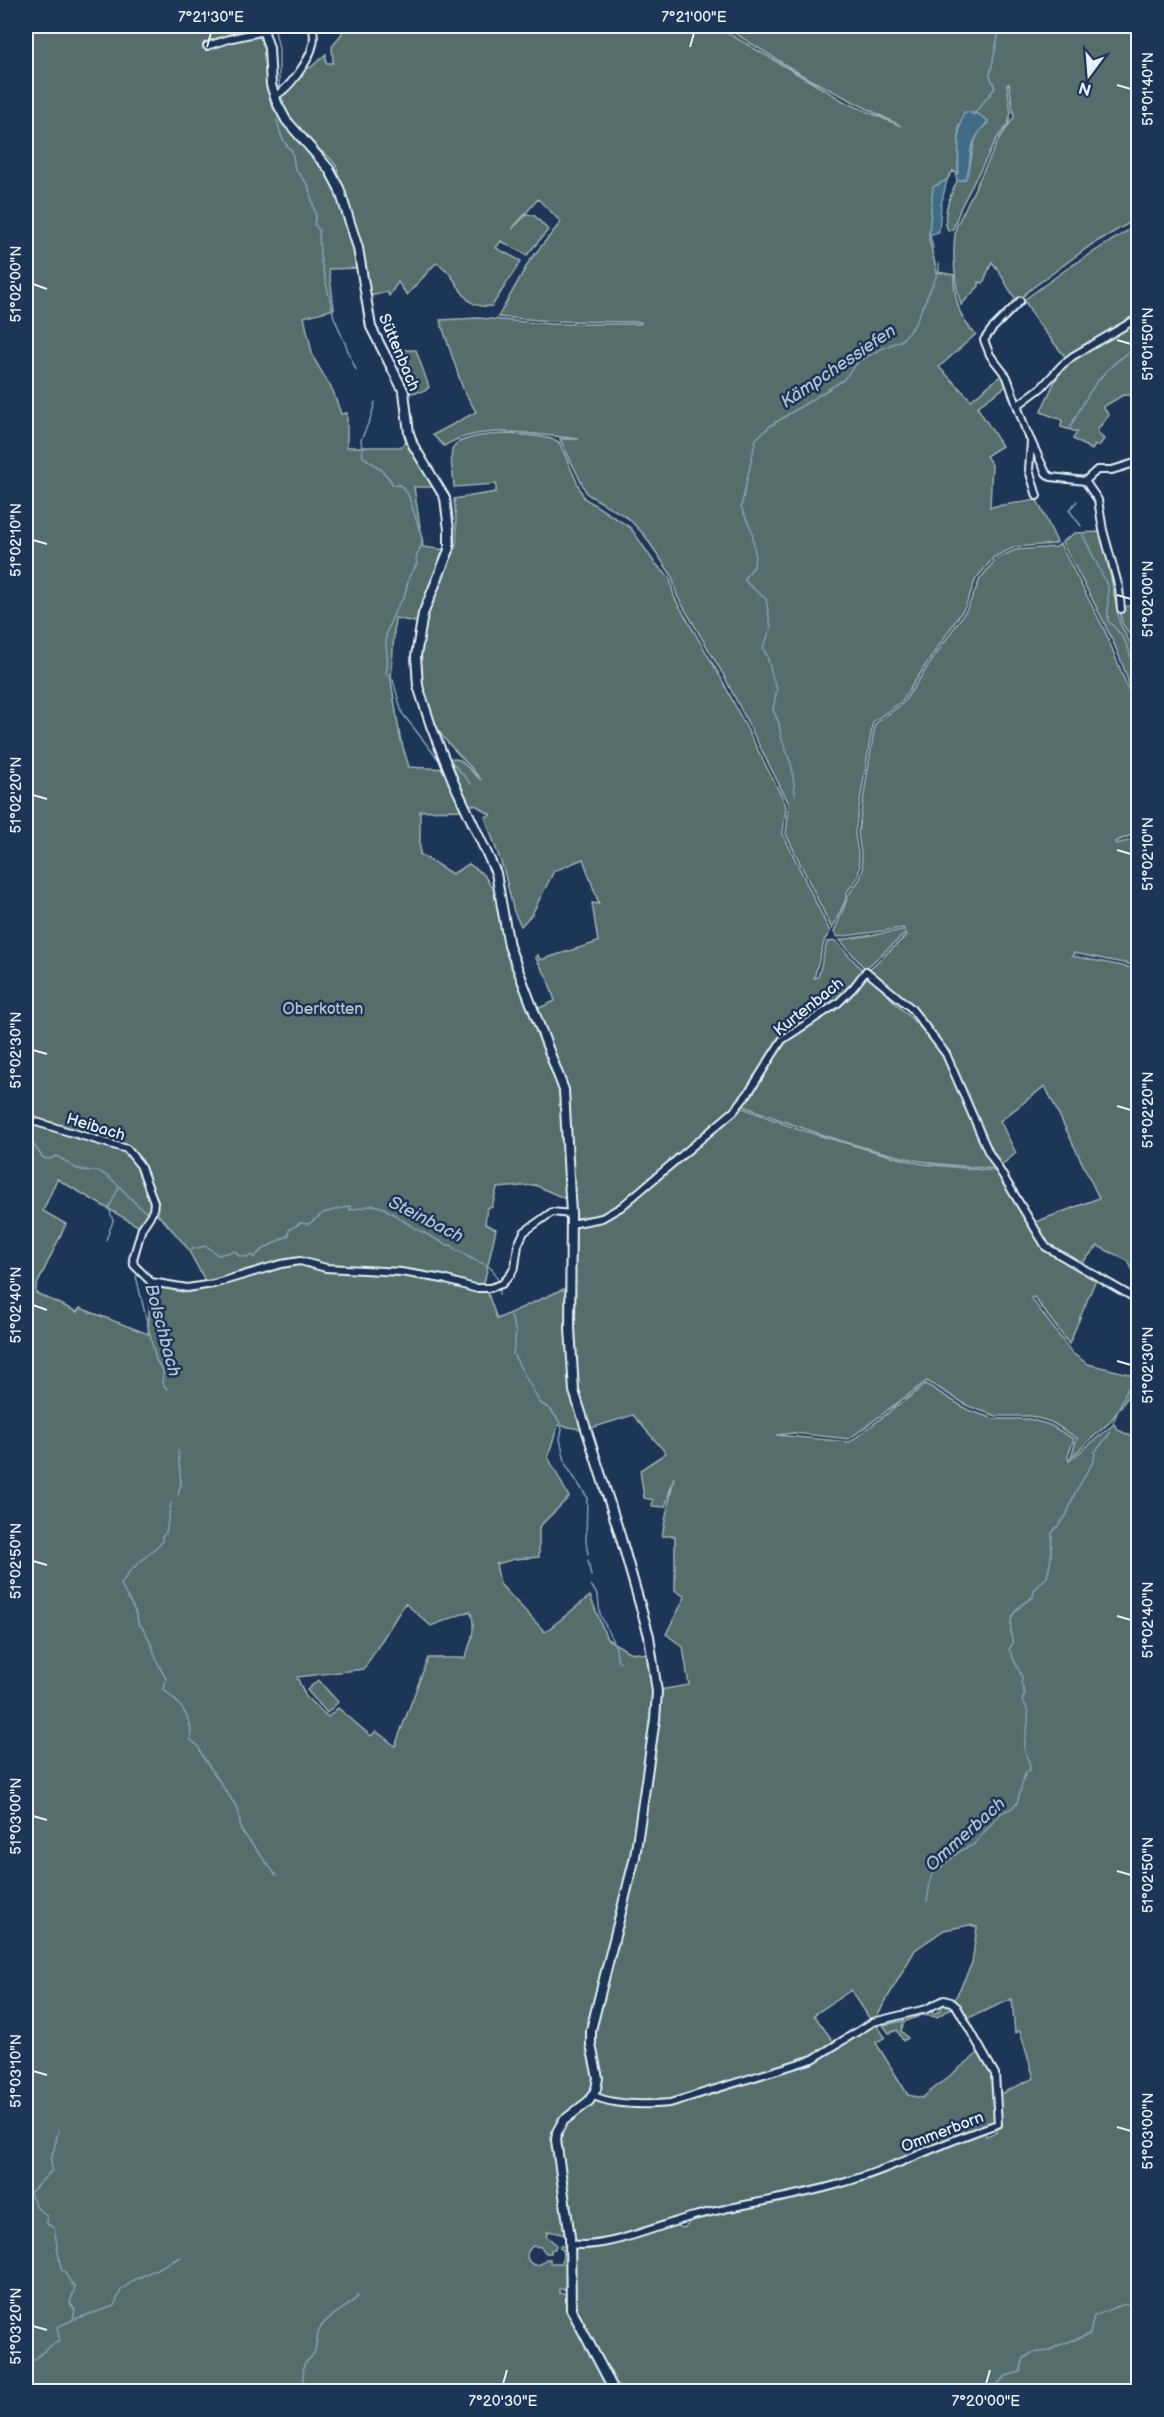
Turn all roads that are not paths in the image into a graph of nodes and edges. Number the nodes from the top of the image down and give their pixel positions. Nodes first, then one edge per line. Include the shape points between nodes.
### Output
1 (312, 26) edge
2 (263, 28) edge
3 (207, 46) dead end
4 (274, 96) junction
5 (1020, 301) dead end
6 (1138, 318) edge
7 (1018, 405) junction
8 (1031, 441) junction
9 (1138, 462) edge
10 (1085, 481) junction
11 (1037, 496) dead end
12 (1121, 609) dead end
13 (26, 1119) edge
14 (571, 1214) junction
15 (571, 1224) junction
16 (1138, 1300) edge
17 (594, 2096) junction
18 (571, 2244) junction
19 (615, 2391) edge

1 - 4 street via 314,44 307,59 282,93
2 - 3 street, Süttenbach
2 - 4 street, Süttenbach via 270,52
4 - 14 street, Süttenbach via 286,120 326,165 339,188 358,248 371,327 404,392 413,445 444,494 449,552 426,602 417,644 416,675 454,783 493,866 508,941 564,1090
5 - 7 street via 984,340 1007,377
6 - 7 street via 1073,356
7 - 8 street
8 - 10 street via 1051,477
8 - 11 street via 1029,470
9 - 10 street via 1097,470
10 - 12 street via 1098,500
13 - 14 street, Heibach via 128,1149 140,1165 154,1202 142,1228 134,1265 154,1283 194,1288 300,1261 326,1268 407,1273 490,1288 502,1284 512,1274 520,1241 529,1227 552,1212
14 - 15 street
15 - 16 street, Kurtenbach via 602,1218 621,1207 734,1111 782,1040 838,1003 866,971 911,1008 946,1054 988,1151 1046,1247
15 - 17 street via 574,1391 649,1636 657,1692 635,1857 591,2030 597,2078
17 - 18 street via 567,2117 556,2136
17 - 18 street, Ommerborn via 648,2105 670,2103 813,2059 873,2022 926,2009 944,2000 955,2004 995,2074 998,2124 850,2181 611,2240
18 - 19 street via 572,2313

